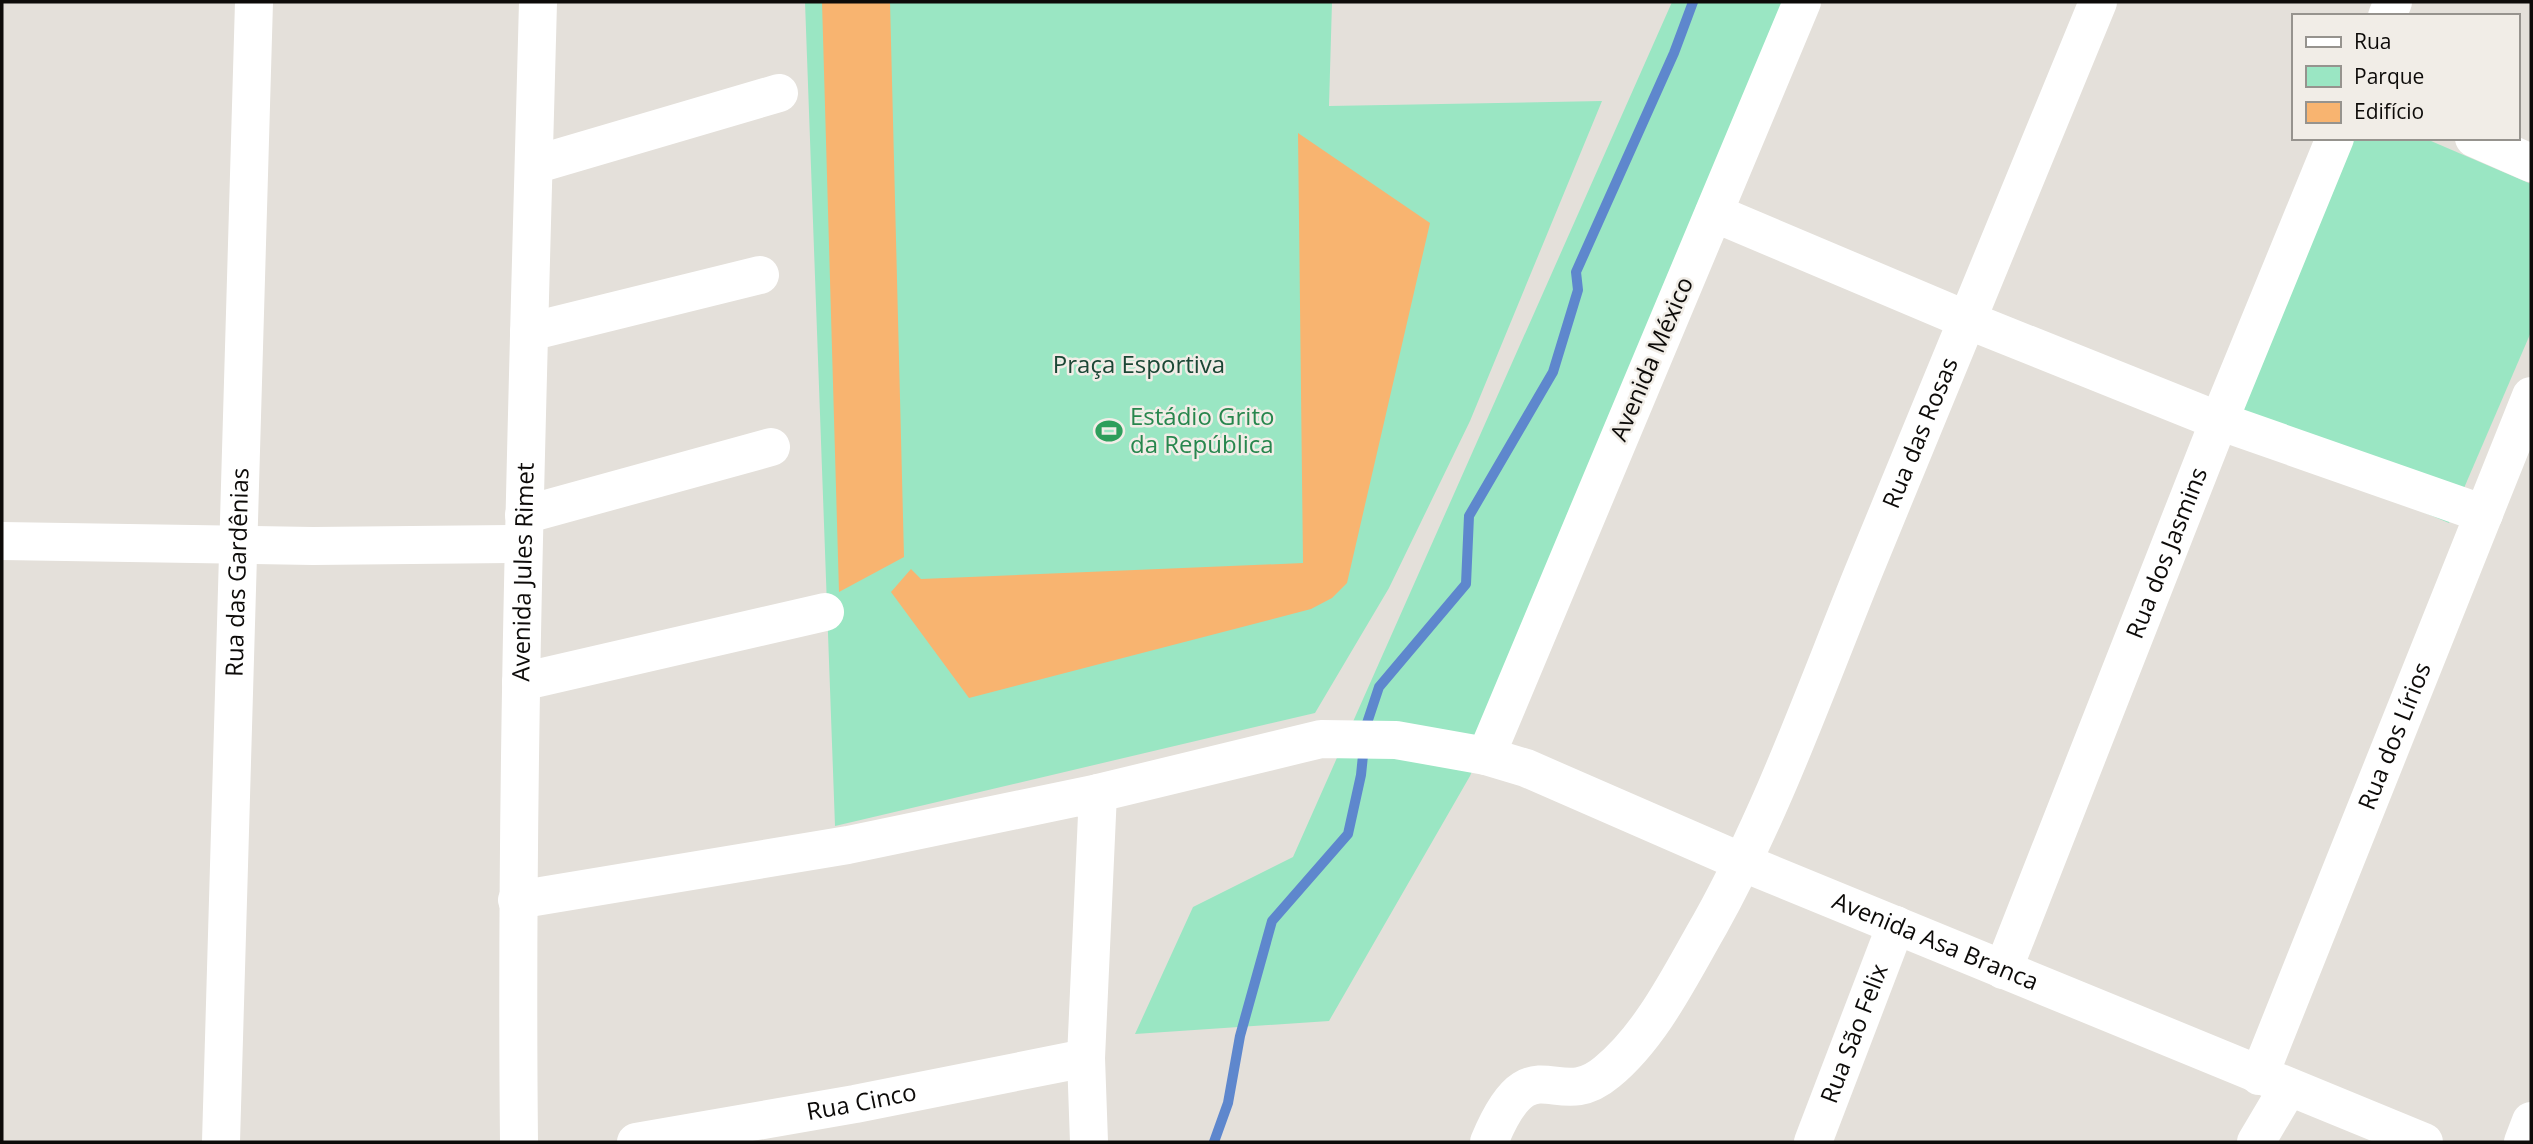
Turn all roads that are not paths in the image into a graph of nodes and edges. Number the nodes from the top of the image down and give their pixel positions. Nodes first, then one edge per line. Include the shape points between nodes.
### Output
1 (254, 2) edge
2 (538, 2) edge
3 (1802, 2) edge
4 (2098, 2) edge
5 (779, 93) dead end
6 (2334, 140) edge
7 (2479, 140) edge
8 (2531, 163) edge
9 (534, 165) junction
10 (1714, 213) junction
11 (760, 275) dead end
12 (1967, 320) junction
13 (529, 332) junction
14 (2531, 396) edge
15 (2219, 421) junction
16 (771, 447) dead end
17 (2484, 514) junction
18 (524, 530) junction
19 (2, 541) edge
20 (239, 546) junction
21 (825, 612) dead end
22 (521, 682) junction
23 (1486, 756) junction
24 (1098, 793) junction
25 (1744, 863) junction
26 (517, 900) junction
27 (1896, 925) junction
28 (2003, 970) junction
29 (1086, 1058) junction
30 (2273, 1082) junction
31 (2531, 1121) edge
32 (656, 1140) edge
33 (221, 1142) edge
34 (519, 1142) edge
35 (1089, 1142) edge
36 (1489, 1142) edge
37 (1812, 1142) edge
38 (2256, 1142) edge
39 (2424, 1142) edge
40 (2523, 1142) edge

1 - 20 street, Rua das Gardênias
2 - 9 street, Avenida Jules Rimet
3 - 10 street, Avenida México
4 - 12 street, Rua das Rosas
5 - 9 street
6 - 15 street, Rua dos Jasmins
7 - 8 street
9 - 13 street, Avenida Jules Rimet
10 - 12 street
10 - 23 street, Avenida México
11 - 13 street
12 - 15 street
12 - 25 street, Rua das Rosas
13 - 18 street, Avenida Jules Rimet
14 - 17 street, Rua dos Lírios
15 - 17 street
15 - 28 street, Rua dos Jasmins
16 - 18 street
17 - 30 street, Rua dos Lírios
18 - 20 street
18 - 22 street, Avenida Jules Rimet
19 - 20 street
20 - 33 street, Rua das Gardênias
21 - 22 street
22 - 26 street, Avenida Jules Rimet
23 - 24 street, Avenida Asa Branca via 1396,740 1321,739
23 - 25 street, Avenida Asa Branca via 1526,768
24 - 26 street, Avenida Asa Branca via 848,845
24 - 29 street
25 - 27 street, Avenida Asa Branca
25 - 36 street, Rua das Rosas via 1652,1021 1609,1072 1583,1085 1526,1086 1502,1109
26 - 34 street, Avenida Jules Rimet
27 - 28 street, Avenida Asa Branca
27 - 37 street, Rua São Felix
28 - 30 street, Avenida Asa Branca
29 - 32 street, Rua Cinco
29 - 35 street
30 - 38 street, Rua dos Lírios
30 - 39 street, Avenida Asa Branca
31 - 40 street

